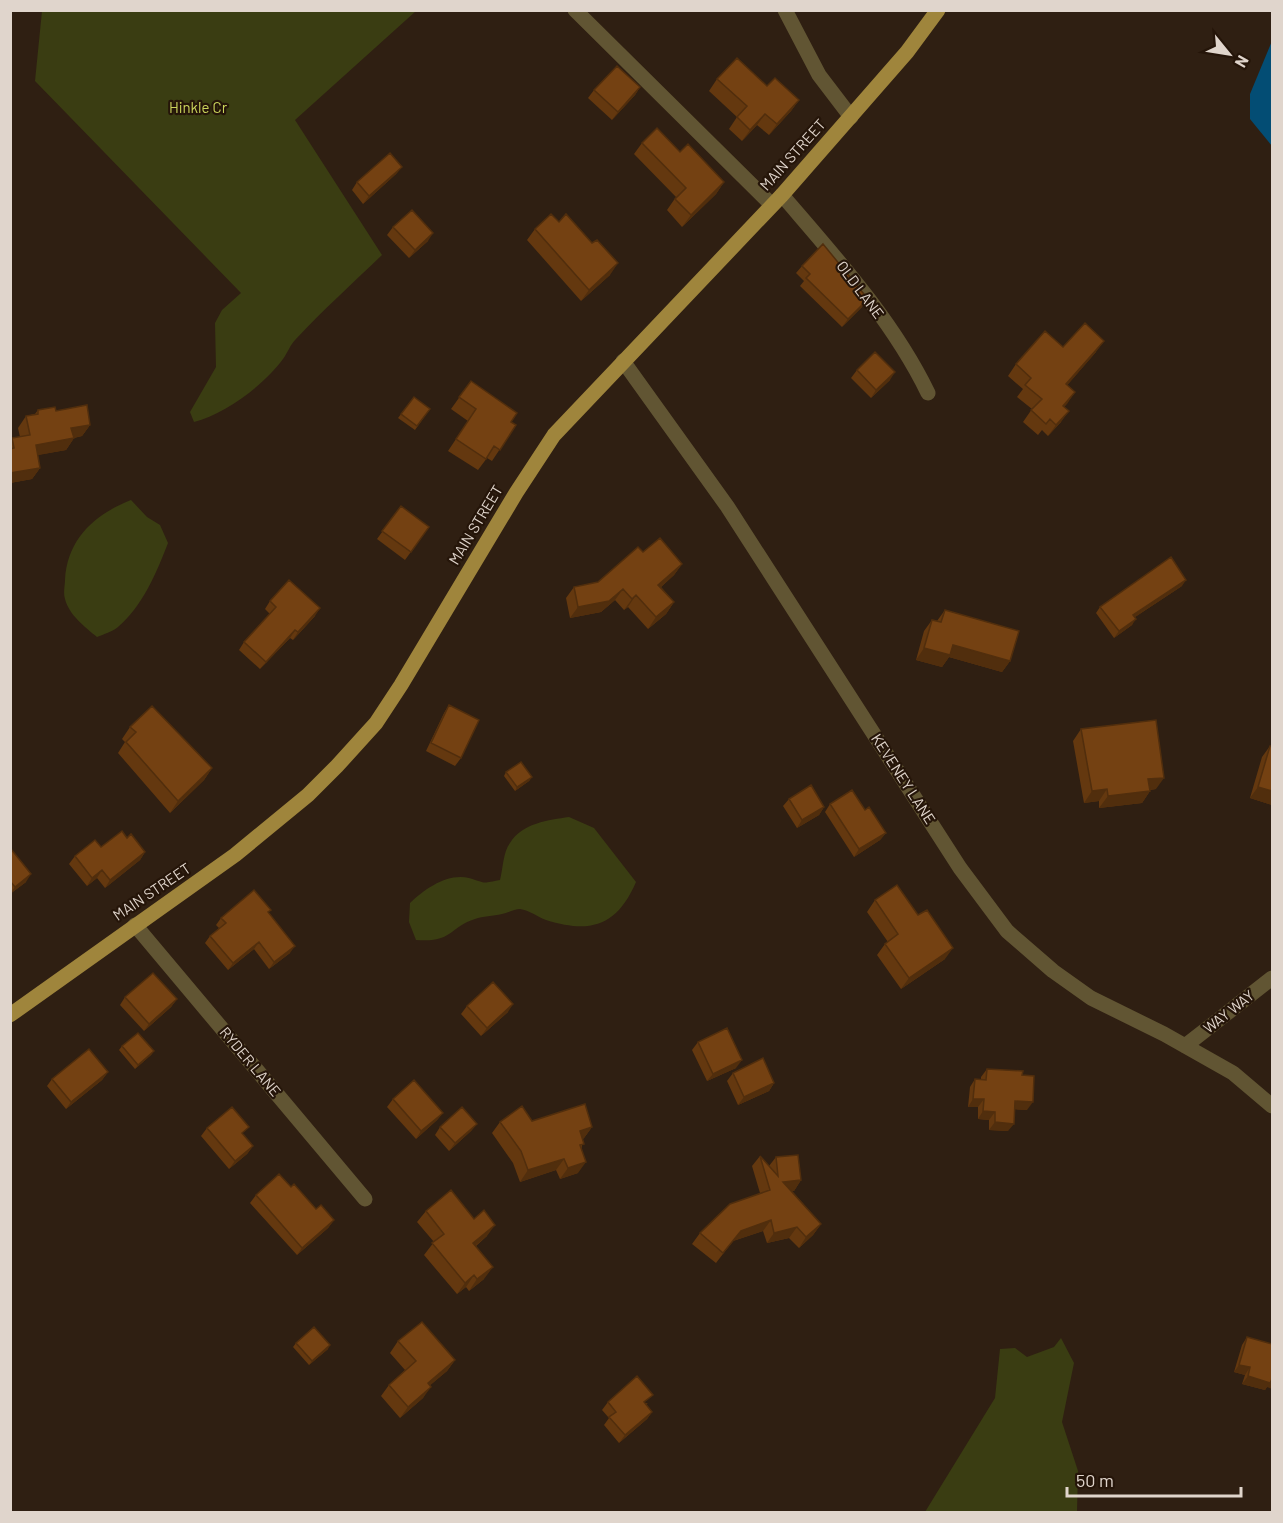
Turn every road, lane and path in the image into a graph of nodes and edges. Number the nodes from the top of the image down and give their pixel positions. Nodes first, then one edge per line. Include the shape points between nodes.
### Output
1 (575, 10) edge
2 (785, 10) edge
3 (938, 10) edge
4 (851, 117) junction
5 (777, 200) junction
6 (623, 361) junction
7 (928, 393) dead end
8 (135, 925) junction
9 (1272, 978) edge
10 (10, 1015) edge
11 (1185, 1046) junction
12 (1272, 1106) edge
13 (365, 1199) dead end

1 - 5 street, OLD LANE
2 - 4 street via 819,75
3 - 4 main road, MAIN STREET
4 - 5 main road, MAIN STREET
5 - 6 main road, MAIN STREET
5 - 7 street, OLD LANE via 840,262 909,356
6 - 8 main road, MAIN STREET via 554,435 376,723 308,795 235,855
6 - 11 street, KEVENEY LANE via 727,506 960,868 1007,932 1091,998
8 - 10 main road, MAIN STREET
8 - 13 street, RYDER LANE
9 - 11 street, WAY WAY
11 - 12 street, KEVENEY LANE via 1233,1073

